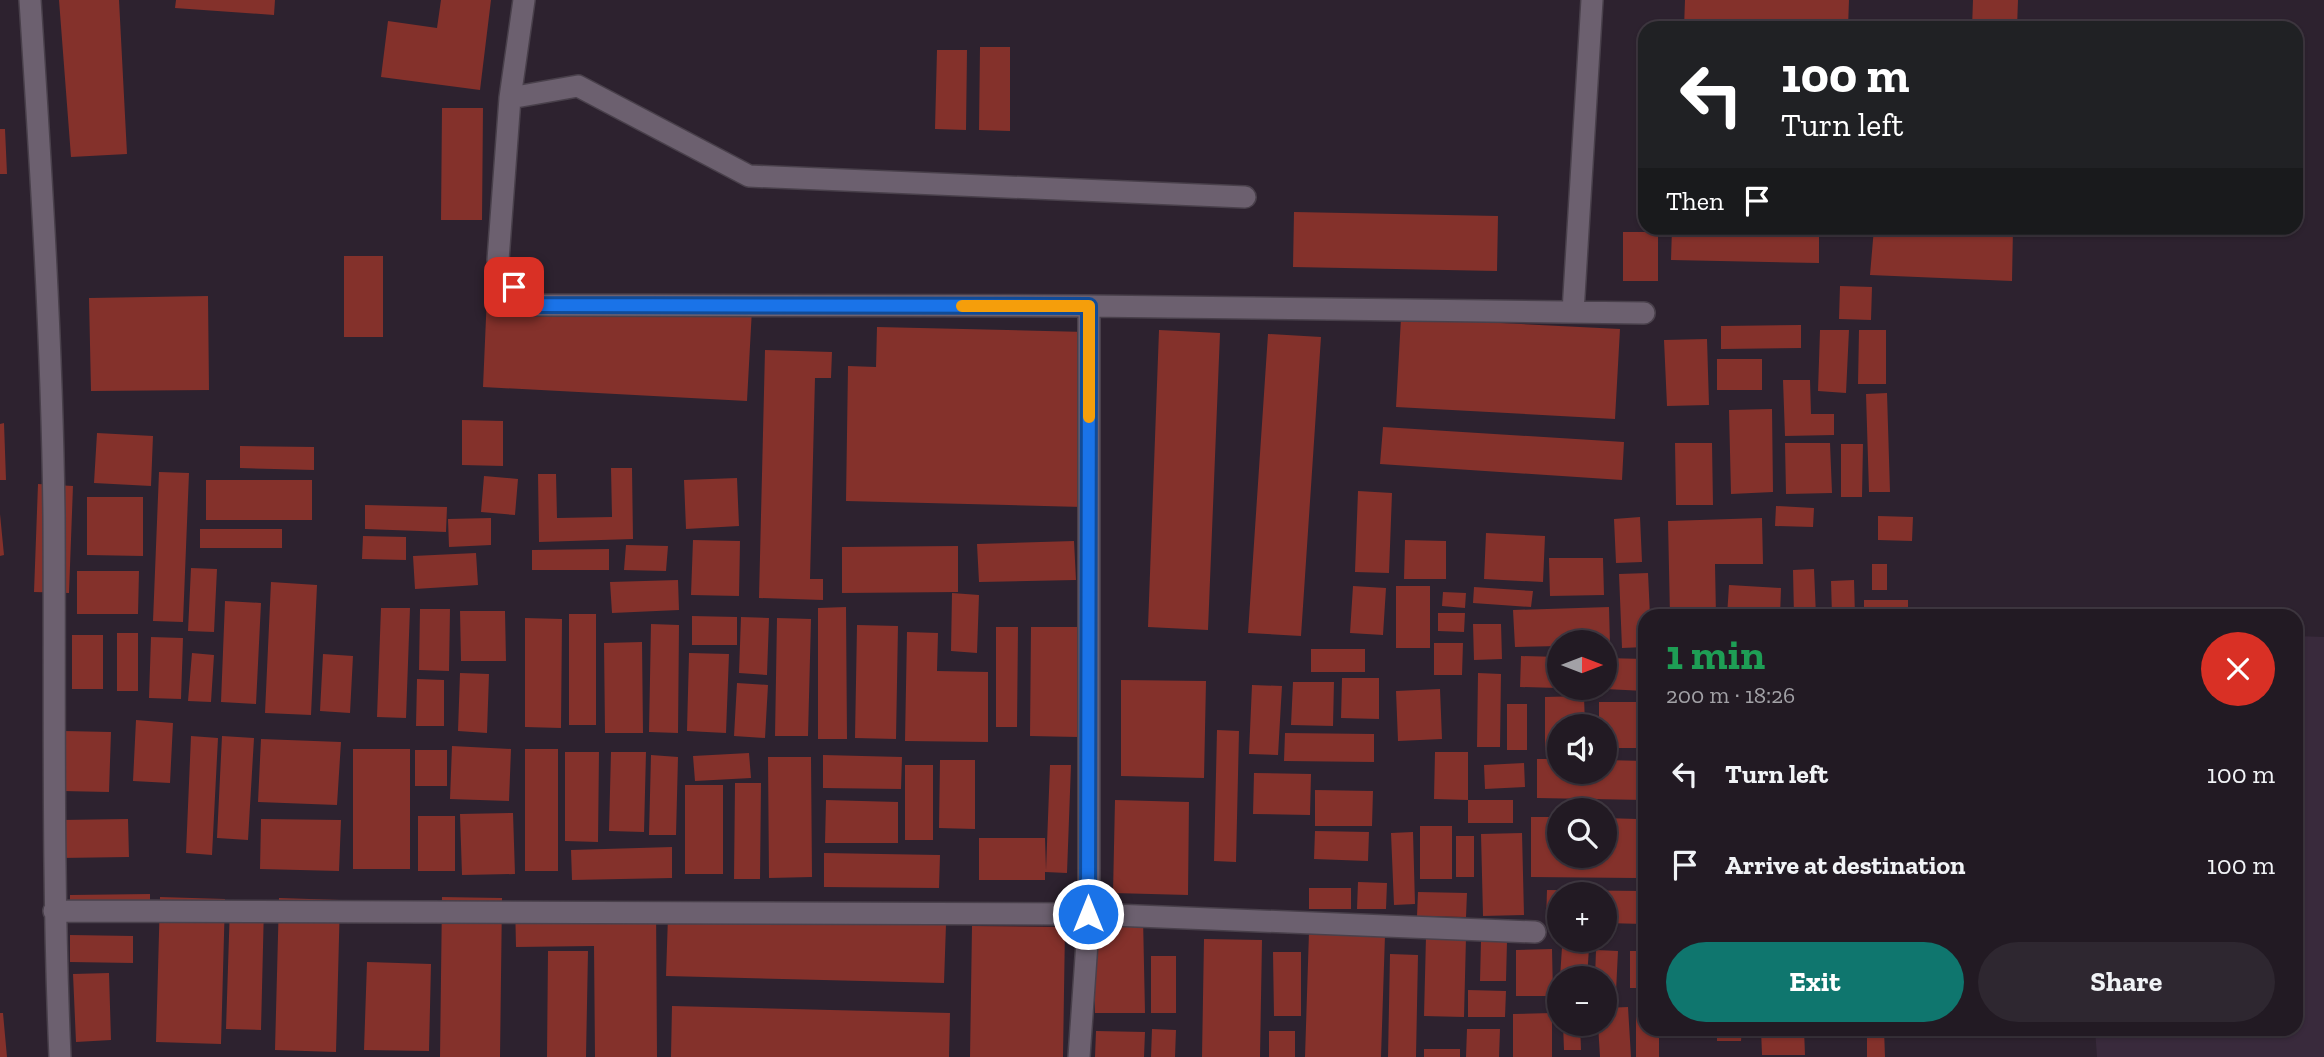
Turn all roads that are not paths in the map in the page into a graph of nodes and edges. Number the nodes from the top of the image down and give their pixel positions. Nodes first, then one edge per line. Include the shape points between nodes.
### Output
1 (30, 0) edge
2 (524, 0) edge
3 (1592, 0) edge
4 (510, 98) junction
5 (1245, 197) dead end
6 (1089, 306) junction
7 (1573, 312) junction
8 (1644, 313) dead end
9 (54, 911) junction
10 (1088, 914) junction
11 (1535, 932) dead end
12 (60, 1057) edge
13 (1079, 1057) edge

1 - 9 street via 54,512
2 - 4 street
3 - 7 street
4 - 5 street via 578,86 749,176
4 - 6 street via 498,260 514,287 537,305
6 - 7 street
6 - 10 street
7 - 8 street
9 - 10 street
9 - 12 street
10 - 11 street
10 - 13 street

